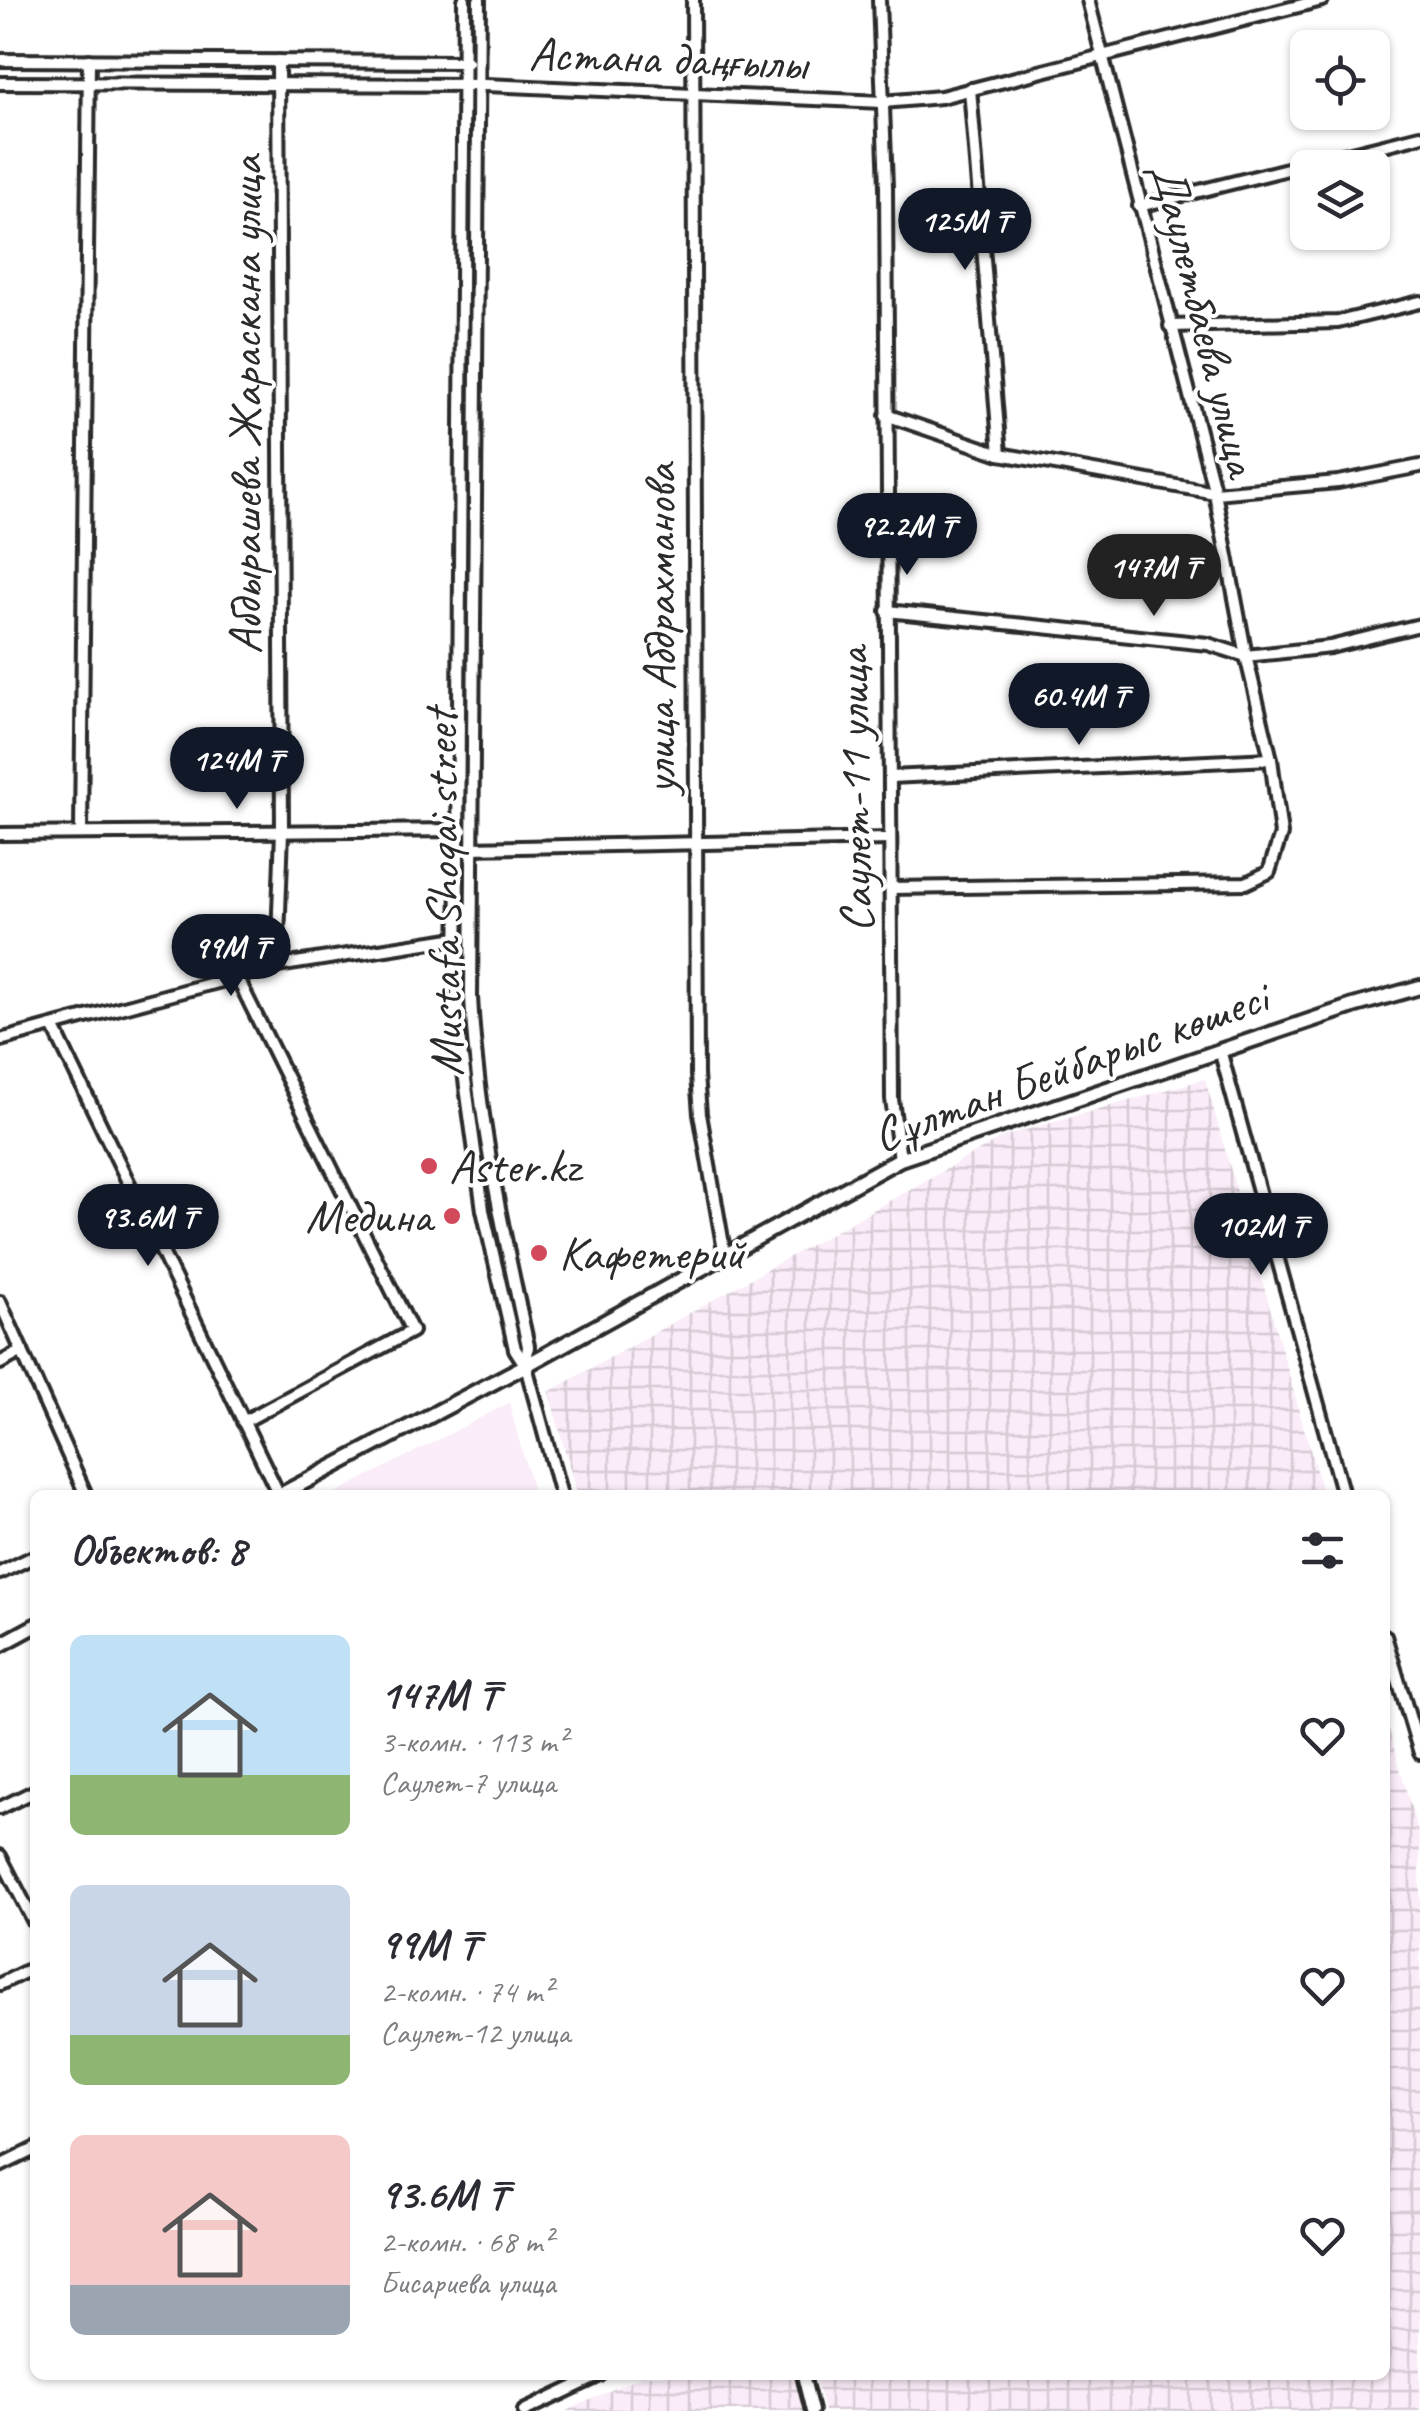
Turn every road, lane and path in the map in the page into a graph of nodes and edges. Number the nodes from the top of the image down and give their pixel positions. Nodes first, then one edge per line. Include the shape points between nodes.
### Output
1 (464, 0) edge
2 (480, 0) edge
3 (693, 0) edge
4 (880, 0) edge
5 (1088, 0) edge
6 (1322, 0) edge
7 (1102, 56) junction
8 (0, 60) edge
9 (88, 60) junction
10 (278, 61) junction
11 (464, 62) junction
12 (479, 62) junction
13 (0, 83) edge
14 (88, 84) junction
15 (278, 84) junction
16 (464, 85) junction
17 (479, 85) junction
18 (970, 89) junction
19 (693, 93) junction
20 (883, 102) junction
21 (1420, 136) edge
22 (1140, 206) junction
23 (1420, 302) edge
24 (1170, 326) junction
25 (886, 415) junction
26 (1000, 454) junction
27 (1420, 466) edge
28 (1215, 493) junction
29 (887, 611) junction
30 (1420, 625) edge
31 (1246, 656) junction
32 (1271, 759) junction
33 (890, 777) junction
34 (458, 830) junction
35 (473, 830) junction
36 (282, 831) junction
37 (81, 833) junction
38 (0, 834) edge
39 (888, 839) junction
40 (695, 845) junction
41 (458, 847) junction
42 (473, 848) junction
43 (890, 888) junction
44 (458, 938) junction
45 (277, 966) junction
46 (238, 977) junction
47 (1420, 987) edge
48 (53, 1026) junction
49 (0, 1040) edge
50 (1220, 1050) junction
51 (900, 1159) junction
52 (725, 1256) junction
53 (0, 1302) edge
54 (22, 1351) junction
55 (0, 1362) edge
56 (526, 1366) junction
57 (243, 1422) junction
58 (84, 1490) edge
59 (277, 1490) edge
60 (290, 1490) edge
61 (560, 1490) edge
62 (1341, 1490) edge
63 (30, 1558) edge
64 (0, 1573) edge
65 (30, 1629) edge
66 (0, 1645) edge
67 (1390, 1653) edge
68 (1420, 1753) edge
69 (30, 1793) edge
70 (0, 1808) edge
71 (0, 1856) edge
72 (30, 1914) edge
73 (30, 1969) edge
74 (0, 1984) edge
75 (30, 2151) edge
76 (0, 2166) edge
77 (589, 2380) edge
78 (803, 2380) edge
79 (524, 2411) edge
80 (812, 2411) edge

1 - 11 street, Mustafa Shoqai street
2 - 12 street, Mustafa Shoqai street
3 - 19 street, улица Абдрахманова
4 - 20 street, Саулет-11 улица
5 - 7 street, Даулетбаева улица
6 - 7 street, Астана даңғылы
7 - 18 street, Астана даңғылы
7 - 22 street, Даулетбаева улица
8 - 9 street, Астана даңғылы
9 - 10 street, Астана даңғылы
9 - 14 street
10 - 11 street, Астана даңғылы
10 - 15 street, Абдырашева Жараскана улица
11 - 12 street, Астана даңғылы
11 - 16 street, Mustafa Shoqai street
12 - 17 street, Mustafa Shoqai street
13 - 14 street, Астана даңғылы
14 - 15 street, Астана даңғылы
14 - 37 street
15 - 16 street, Астана даңғылы
15 - 36 street, Абдырашева Жараскана улица
16 - 17 street, Астана даңғылы
16 - 34 street, Mustafa Shoqai street
17 - 19 street, Астана даңғылы
17 - 35 street, Mustafa Shoqai street
18 - 20 street, Астана даңғылы
18 - 26 street
19 - 20 street, Астана даңғылы
19 - 40 street, улица Абдрахманова
20 - 25 street, Саулет-11 улица
21 - 22 street
22 - 24 street, Даулетбаева улица
23 - 24 street via 1338,322
24 - 28 street, Даулетбаева улица
25 - 26 street
25 - 29 street, Саулет-11 улица
26 - 28 street
27 - 28 street via 1338,482
28 - 31 street, Даулетбаева улица
29 - 31 street via 1208,644
29 - 33 street, Саулет-11 улица
30 - 31 street via 1330,647
31 - 32 street, Даулетбаева улица
32 - 33 street
32 - 43 street, Даулетбаева улица via 1281,834 1269,872 1246,883
33 - 39 street, Саулет-11 улица
34 - 35 street
34 - 36 street
34 - 41 street, Mustafa Shoqai street
35 - 42 street, Mustafa Shoqai street
36 - 37 street
36 - 45 street, Абдырашева Жараскана улица
37 - 38 street
39 - 40 street
39 - 43 street, Саулет-11 улица
40 - 42 street
40 - 52 street, улица Абдрахманова via 700,1114
41 - 42 street
41 - 44 street, Mustafa Shoqai street
42 - 56 street, Mustafa Shoqai street via 473,1035 497,1207 528,1346
43 - 51 street, Саулет-11 улица via 892,1098
44 - 45 street
44 - 56 street, Mustafa Shoqai street via 459,1036 483,1210 515,1350
45 - 46 street
46 - 48 street
46 - 57 street via 412,1331
47 - 50 main road, Сұлтан Бейбарыс көшесі
48 - 49 street
48 - 57 street
50 - 51 main road, Сұлтан Бейбарыс көшесі
50 - 62 street
51 - 52 main road, Сұлтан Бейбарыс көшесі
52 - 56 main road, Сұлтан Бейбарыс көшесі
53 - 54 street
54 - 55 street
54 - 58 street
56 - 60 main road, Сұлтан Бейбарыс көшесі
56 - 61 street
57 - 59 street
63 - 64 street
65 - 66 main road
67 - 68 street
69 - 70 street
71 - 72 street
73 - 74 street
75 - 76 street
77 - 79 street
78 - 80 street

